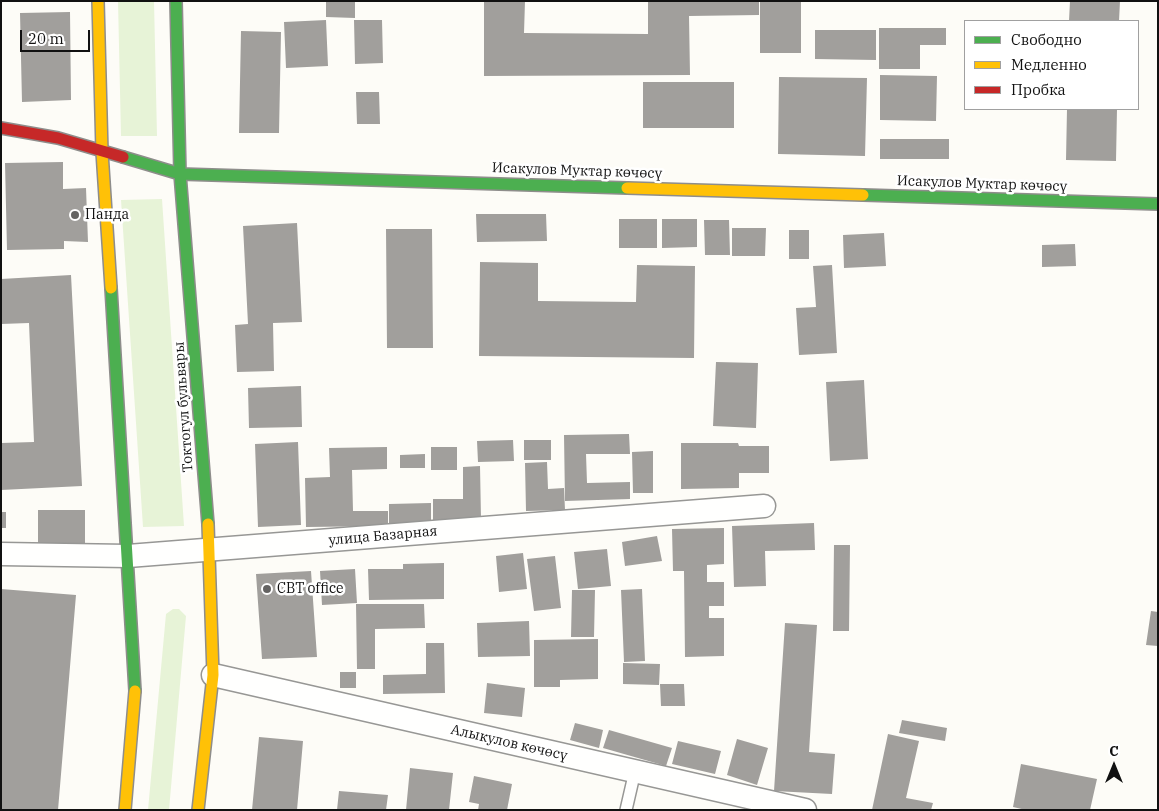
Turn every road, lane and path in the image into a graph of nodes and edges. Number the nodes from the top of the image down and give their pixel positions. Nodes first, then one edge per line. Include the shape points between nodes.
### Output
1 (98, 1) edge
2 (176, 1) edge
3 (1, 128) edge
4 (102, 152) junction
5 (180, 174) junction
6 (1158, 204) edge
7 (764, 506) dead end
8 (210, 550) junction
9 (1, 554) edge
10 (128, 556) junction
11 (213, 675) junction
12 (635, 771) junction
13 (125, 810) edge
14 (198, 810) edge
15 (626, 810) edge
16 (805, 810) edge

1 - 4 street
2 - 5 street, Токтогул бульвары
3 - 4 street, Исакулов Муктар көчөсү via 58,138
4 - 5 street, Исакулов Муктар көчөсү
4 - 10 street
5 - 6 street, Исакулов Муктар көчөсү
5 - 8 street, Токтогул бульвары
7 - 8 street, улица Базарная
8 - 10 street, улица Базарная
8 - 11 street, Токтогул бульвары
9 - 10 street, улица Базарная
10 - 13 street via 136,679
11 - 12 street, Алыкулов көчөсү
11 - 14 street, Токтогул бульвары
12 - 15 lane
12 - 16 street, Алыкулов көчөсү

